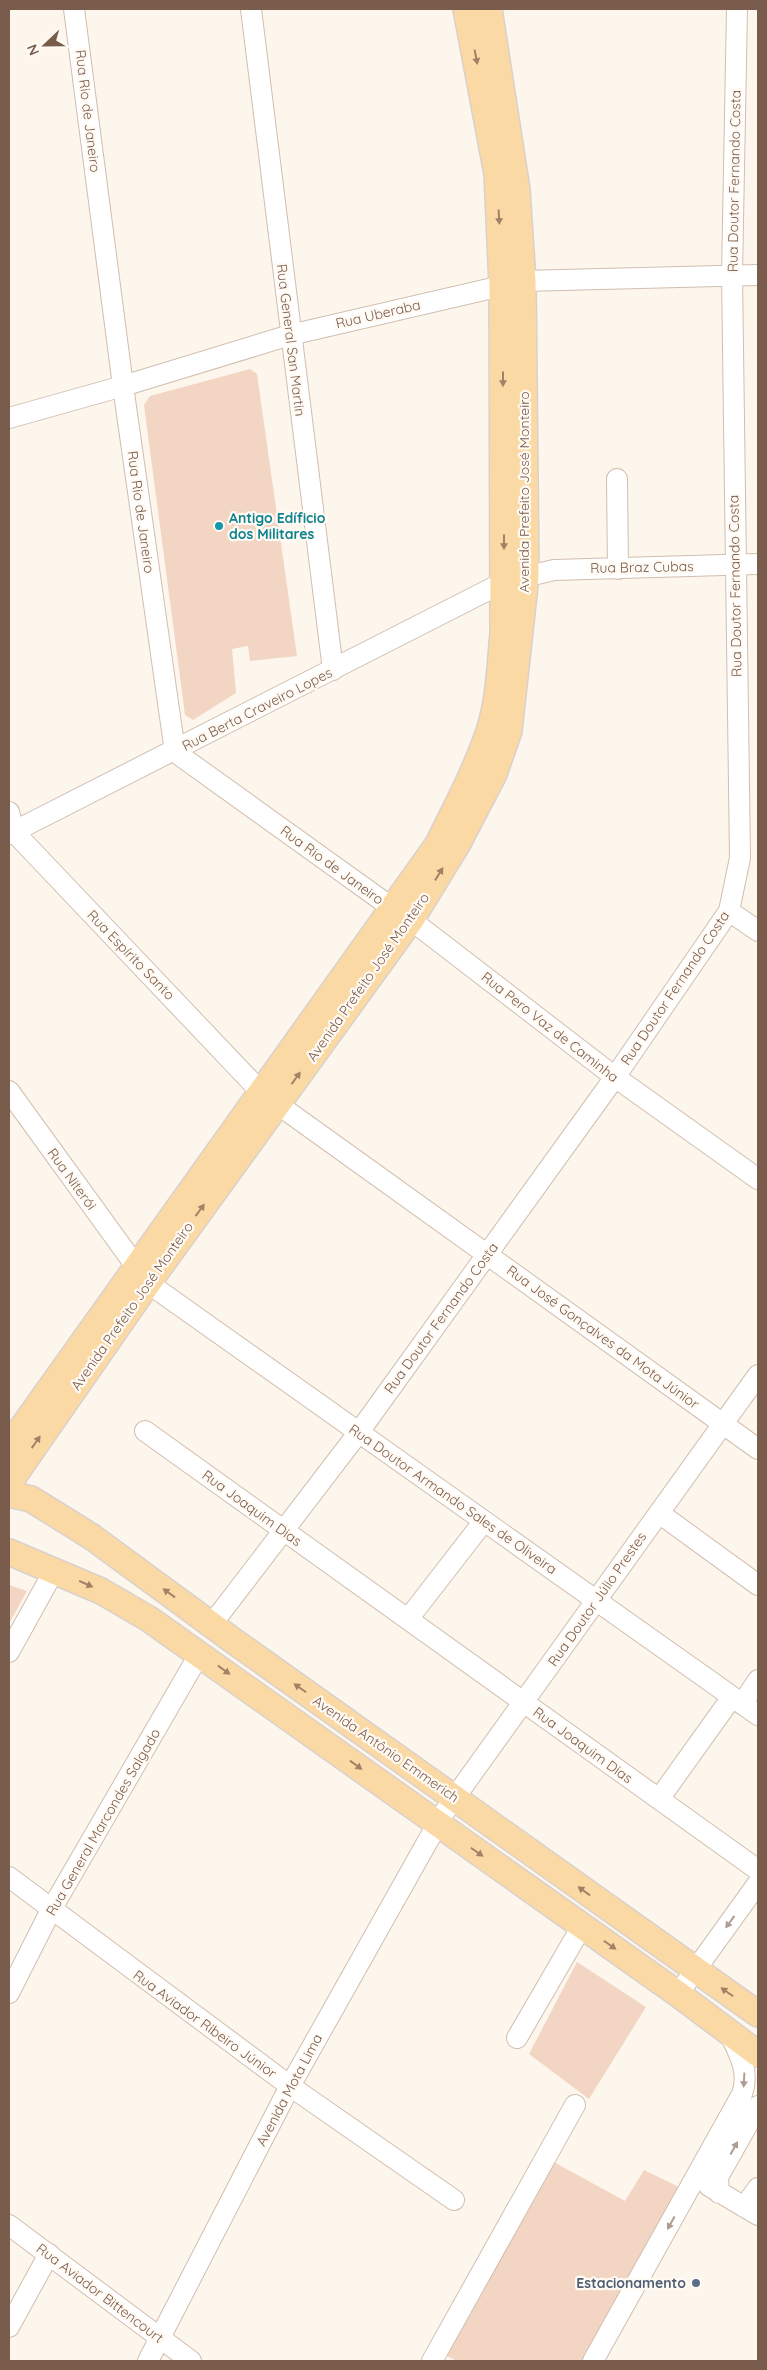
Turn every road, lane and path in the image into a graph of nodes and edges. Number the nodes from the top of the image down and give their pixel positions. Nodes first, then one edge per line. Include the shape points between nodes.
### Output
1 (74, 9) edge
2 (251, 9) edge
3 (466, 9) edge
4 (488, 9) edge
5 (737, 9) edge
6 (732, 275) junction
7 (758, 275) edge
8 (513, 283) junction
9 (290, 335) junction
10 (123, 386) junction
11 (9, 418) edge
12 (617, 479) dead end
13 (735, 564) junction
14 (758, 564) edge
15 (618, 568) junction
16 (515, 579) junction
17 (333, 670) junction
18 (175, 752) junction
19 (9, 812) edge
20 (11, 833) edge
21 (749, 858) edge
22 (729, 911) junction
23 (401, 913) junction
24 (758, 931) edge
25 (615, 1077) junction
26 (9, 1091) edge
27 (270, 1098) junction
28 (758, 1179) edge
29 (487, 1254) junction
30 (142, 1275) junction
31 (758, 1375) edge
32 (16, 1421) edge
33 (723, 1423) junction
34 (145, 1431) dead end
35 (359, 1432) junction
36 (758, 1448) edge
37 (13, 1464) edge
38 (20, 1496) edge
39 (659, 1513) junction
40 (484, 1521) junction
41 (282, 1529) junction
42 (9, 1552) edge
43 (55, 1569) junction
44 (758, 1584) edge
45 (596, 1601) junction
46 (408, 1619) junction
47 (212, 1624) junction
48 (9, 1652) edge
49 (200, 1654) junction
50 (758, 1680) edge
51 (737, 1700) junction
52 (524, 1702) junction
53 (758, 1716) edge
54 (454, 1798) junction
55 (659, 1799) junction
56 (437, 1824) junction
57 (758, 1870) edge
58 (9, 1878) edge
59 (758, 1883) edge
60 (51, 1910) junction
61 (582, 1926) junction
62 (695, 1970) junction
63 (9, 1992) edge
64 (678, 1994) junction
65 (758, 2014) edge
66 (730, 2034) junction
67 (517, 2038) dead end
68 (758, 2054) edge
69 (290, 2086) junction
70 (575, 2105) dead end
71 (758, 2106) edge
72 (696, 2179) junction
73 (758, 2188) edge
74 (720, 2193) junction
75 (454, 2200) dead end
76 (751, 2211) edge
77 (9, 2225) edge
78 (49, 2254) junction
79 (9, 2327) edge
80 (161, 2339) junction
81 (148, 2361) edge
82 (191, 2361) edge
83 (432, 2361) edge
84 (593, 2361) edge

1 - 10 street, Rua Rio de Janeiro
2 - 9 street, Rua General San Martin
3 -> 8 main road, Avenida Prefeito José Monteiro via 497,174
4 - 8 main road, Avenida Prefeito José Monteiro via 517,190
5 - 6 street, Rua Doutor Fernando Costa
6 - 7 street, Rua Uberaba
6 - 8 street, Rua Uberaba
6 - 13 street, Rua Doutor Fernando Costa
8 - 9 street, Rua Uberaba
8 - 16 main road, Avenida Prefeito José Monteiro
9 - 10 street, Rua Uberaba
9 - 17 street, Rua General San Martin
10 - 11 street, Rua Uberaba
10 - 18 street, Rua Rio de Janeiro
12 - 15 street
13 - 14 street, Rua Braz Cubas
13 - 15 street, Rua Braz Cubas
13 - 21 street, Rua Doutor Fernando Costa
15 - 16 street, Rua Braz Cubas via 554,570
16 - 17 street, Rua Berta Craveiro Lopes
16 - 23 main road, Avenida Prefeito José Monteiro via 509,731 494,774 457,845
17 - 18 street, Rua Berta Craveiro Lopes
18 - 20 street, Rua Berta Craveiro Lopes
18 - 23 street, Rua Rio de Janeiro
19 - 20 street, Rua Espírito Santo
20 - 27 street, Rua Espírito Santo
21 - 22 street, Rua Doutor Fernando Costa
22 - 24 street
22 - 25 street, Rua Doutor Fernando Costa
23 - 25 street, Rua Pero Vaz de Caminha
23 - 27 main road, Avenida Prefeito José Monteiro
25 - 28 street, Rua Pero Vaz de Caminha
25 - 29 street, Rua Doutor Fernando Costa
26 - 30 street, Rua Niterói
27 - 29 street, Rua José Gonçalves da Mota Júnior
27 - 30 main road, Avenida Prefeito José Monteiro
29 - 33 street, Rua José Gonçalves da Mota Júnior
29 - 35 street, Rua Doutor Fernando Costa
30 - 32 main road, Avenida Prefeito José Monteiro
30 - 35 street, Rua Doutor Armando Sales de Oliveira
37 -> 30 main road, Avenida Prefeito José Monteiro
31 - 33 street, Rua Doutor Júlio Prestes
32 - 37 main road, Avenida Prefeito José Monteiro
33 - 36 street, Rua José Gonçalves da Mota Júnior
33 - 39 street, Rua Doutor Júlio Prestes
34 - 41 street, Rua Joaquim Dias
35 - 40 street, Rua Doutor Armando Sales de Oliveira
35 - 41 street, Rua Doutor Fernando Costa
37 - 38 main road
47 -> 38 main road, Avenida Antônio Emmerich via 92,1537
39 - 44 street
39 - 45 street, Rua Doutor Júlio Prestes
40 - 45 street, Rua Doutor Armando Sales de Oliveira
40 - 46 street
41 - 46 street, Rua Joaquim Dias
41 - 47 street, Rua Doutor Fernando Costa
42 - 43 main road
43 - 48 street
43 -> 49 main road via 122,1602
45 - 51 street, Rua Doutor Armando Sales de Oliveira
45 - 52 street, Rua Doutor Júlio Prestes
46 - 52 street, Rua Joaquim Dias
54 -> 47 main road, Avenida Antônio Emmerich
49 -> 56 main road
49 - 60 street, Rua General Marcondes Salgado
50 - 51 street
51 - 53 street, Rua Doutor Armando Sales de Oliveira
51 - 55 street
52 - 54 street, Rua Doutor Júlio Prestes
52 - 55 street, Rua Joaquim Dias
54 - 56 street, Rua Doutor Júlio Prestes
62 -> 54 main road, Avenida Antônio Emmerich
55 - 57 street, Rua Joaquim Dias
56 -> 61 main road
56 - 69 street, Avenida Mota Lima
58 - 60 street, Rua Aviador Ribeiro Júnior
59 -> 62 street
60 - 63 street, Rua General Marcondes Salgado
60 - 69 street, Rua Aviador Ribeiro Júnior
61 -> 64 main road
61 - 67 street
62 - 64 street
65 -> 62 main road, Avenida Antônio Emmerich
64 - 66 main road
66 - 68 main road
66 -> 72 street via 742,2060 746,2083
69 - 75 street, Rua Aviador Ribeiro Júnior
69 - 80 street, Avenida Mota Lima
70 - 83 street
74 -> 71 street via 718,2177
72 - 74 street
72 -> 84 street
73 - 76 street
74 - 76 street
77 - 78 street, Rua Aviador Bittencourt
78 - 79 street
78 - 80 street, Rua Aviador Bittencourt
80 - 81 street, Avenida Mota Lima
80 - 82 street, Rua Aviador Bittencourt

